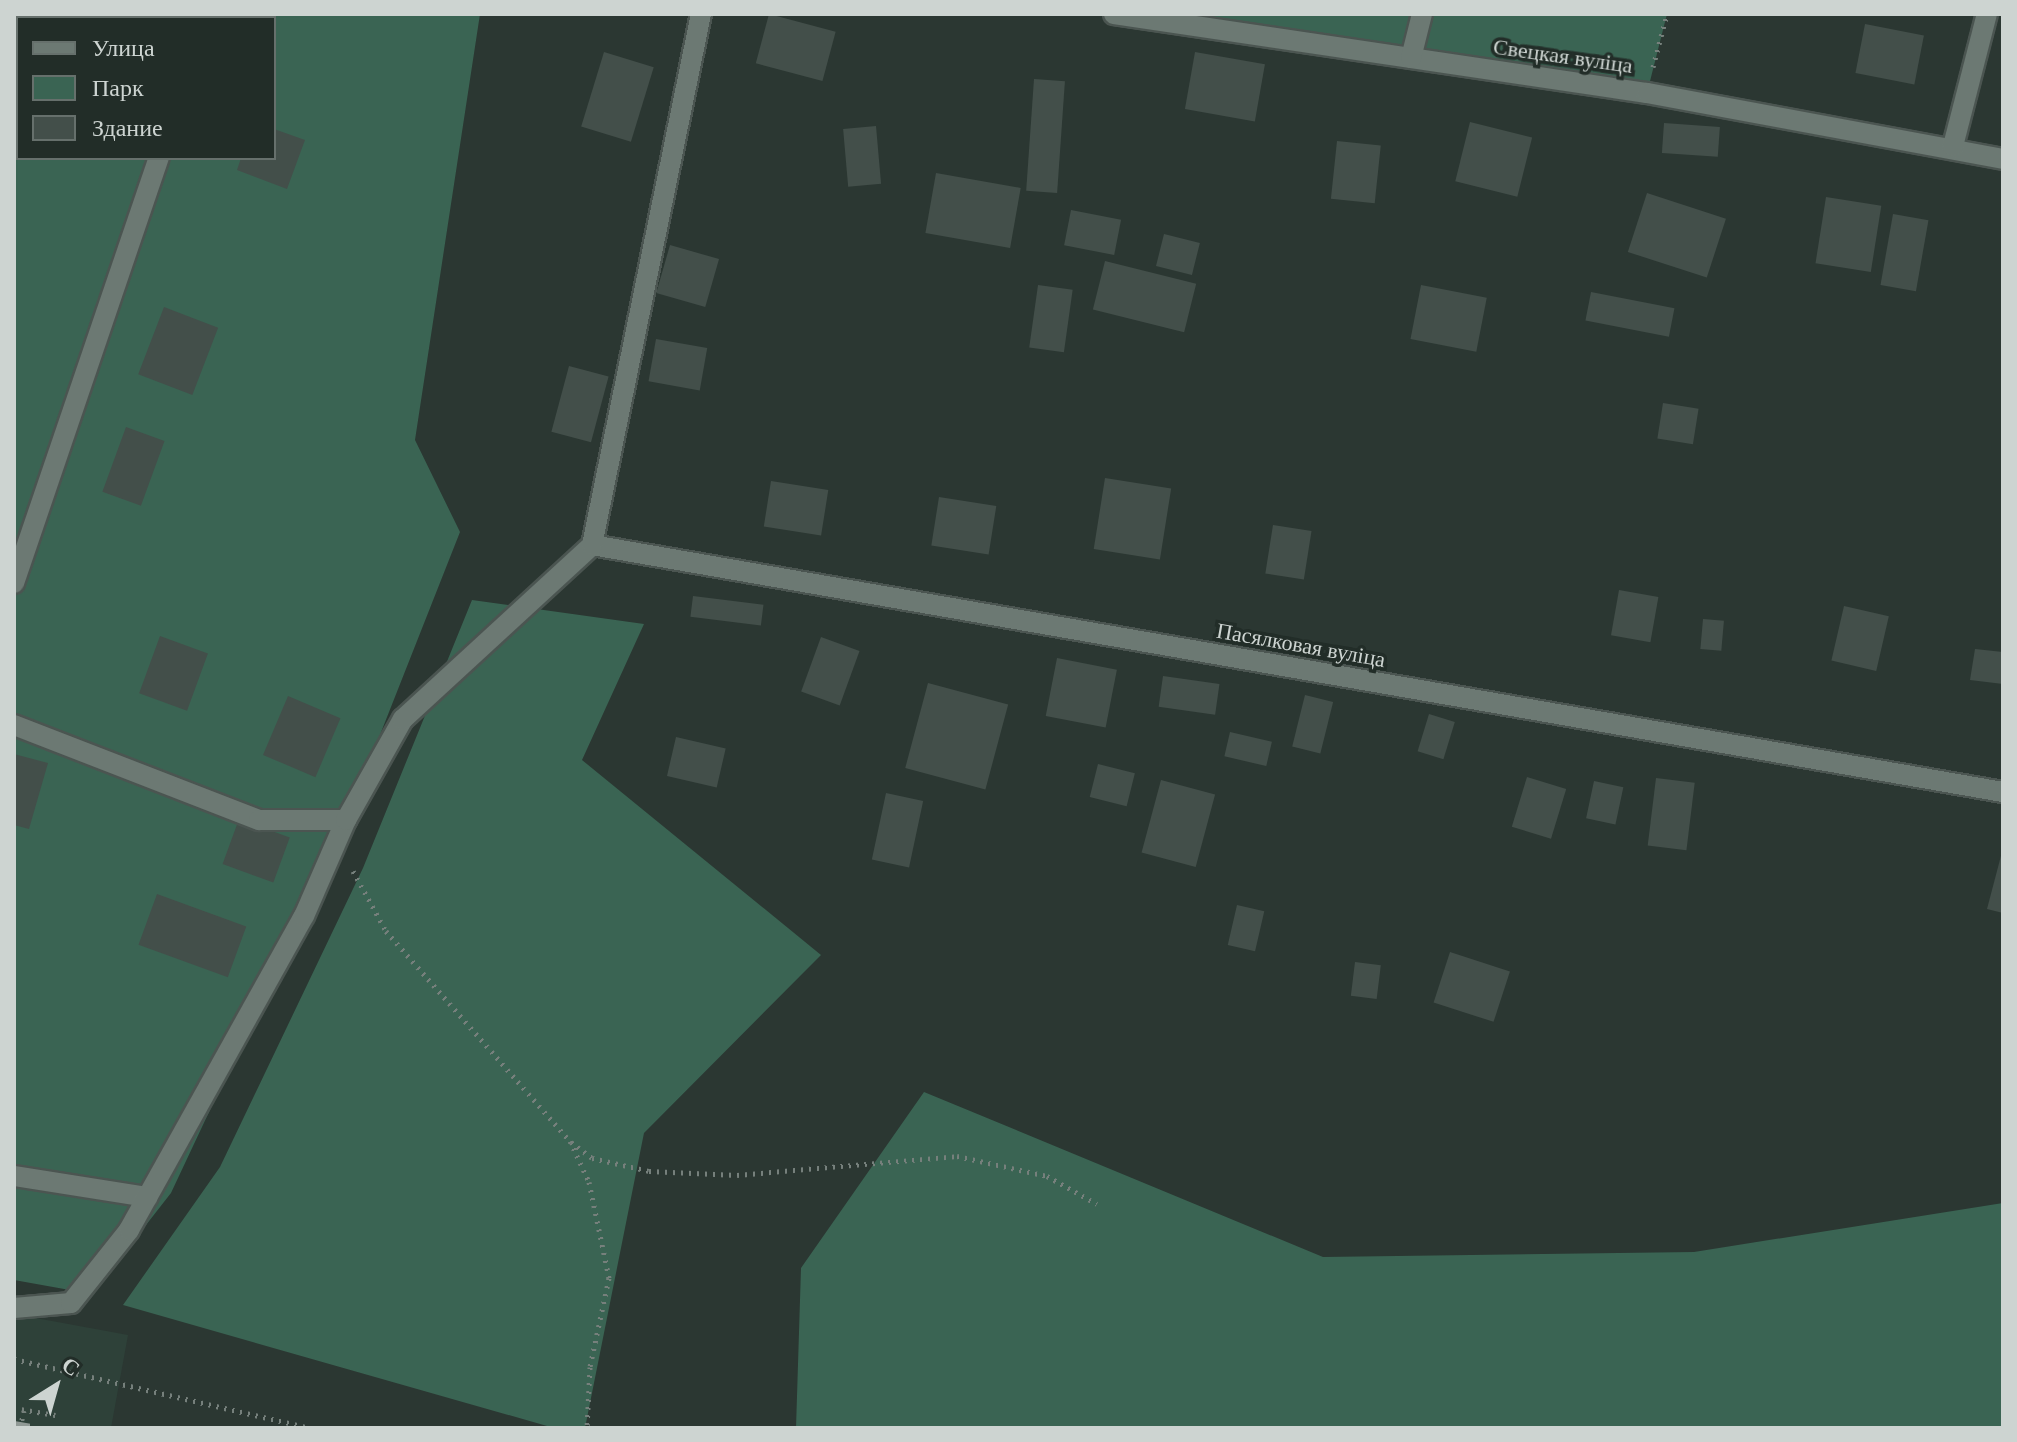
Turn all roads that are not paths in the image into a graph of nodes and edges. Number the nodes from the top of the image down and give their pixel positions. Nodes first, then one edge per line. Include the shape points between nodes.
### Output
1 (701, 14) edge
2 (1114, 14) edge
3 (1422, 14) edge
4 (1987, 14) edge
5 (1411, 58) junction
6 (1953, 146) junction
7 (2003, 159) edge
8 (158, 160) edge
9 (592, 545) junction
10 (14, 583) edge
11 (14, 725) edge
12 (2003, 792) edge
13 (346, 820) junction
14 (14, 1176) edge
15 (147, 1197) junction
16 (14, 1308) edge

1 - 9 street
2 - 5 street, Свецкая вуліца
3 - 5 street
4 - 6 street
5 - 6 street, Свецкая вуліца
6 - 7 street, Свецкая вуліца
8 - 10 street
9 - 12 street, Пасялковая вуліца
9 - 13 street via 403,719
11 - 13 street via 259,820
13 - 15 street via 304,916
14 - 15 street
15 - 16 street via 129,1230 71,1303

